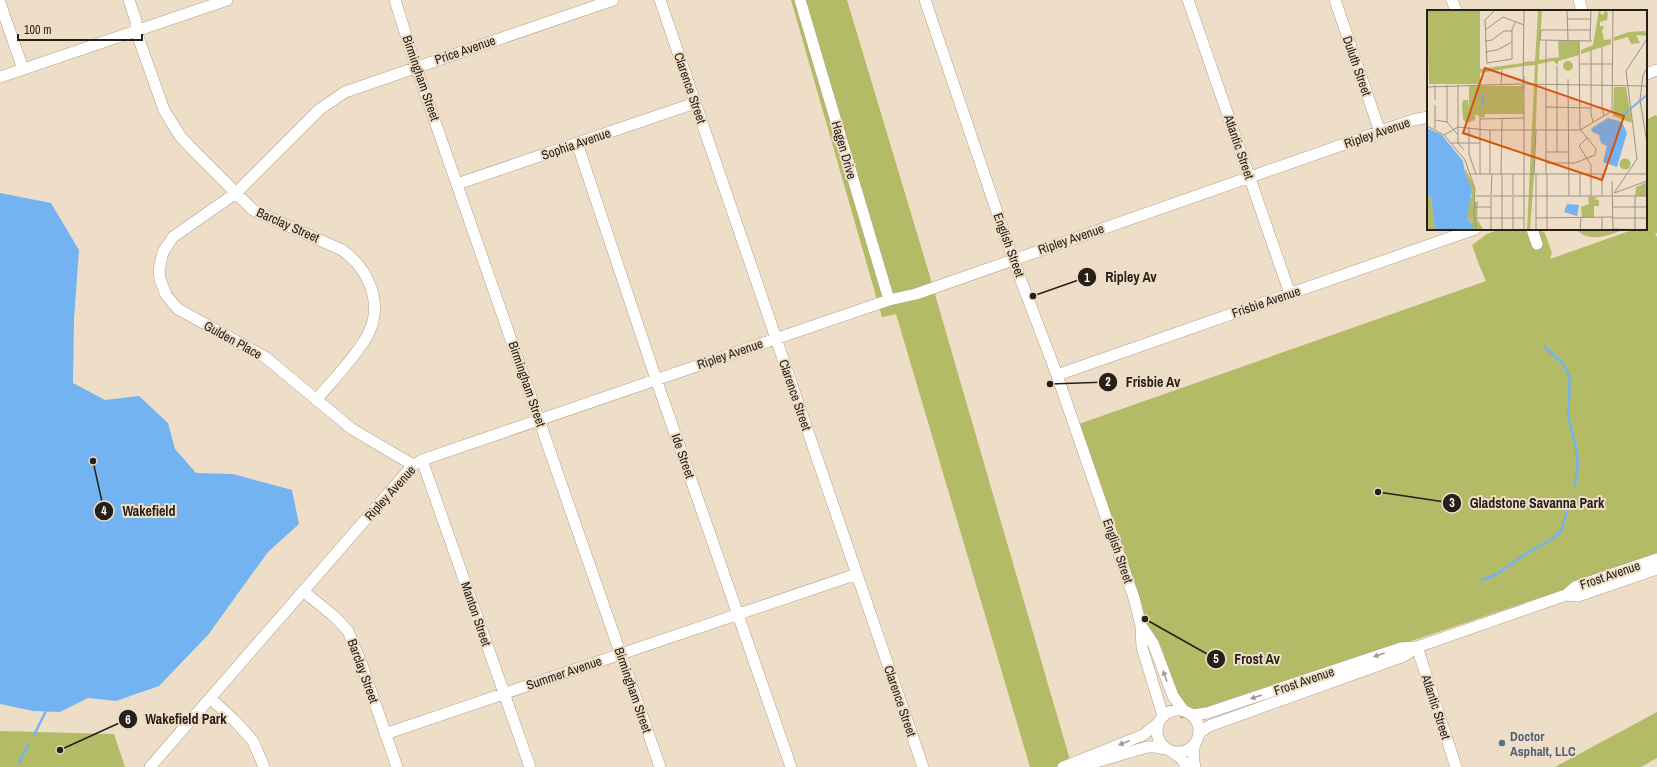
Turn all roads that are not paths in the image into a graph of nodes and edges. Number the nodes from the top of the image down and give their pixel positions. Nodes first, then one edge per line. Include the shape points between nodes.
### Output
1 (129, 0) edge
2 (227, 0) edge
3 (394, 0) edge
4 (613, 0) edge
5 (660, 0) edge
6 (800, 0) edge
7 (924, 0) edge
8 (1188, 0) edge
9 (1335, 0) edge
10 (1452, 0) edge
11 (1579, 0) edge
12 (0, 3) edge
13 (1456, 10) edge
14 (1582, 10) edge
15 (136, 31) junction
16 (416, 66) junction
17 (23, 69) junction
18 (1657, 70) edge
19 (1647, 74) edge
20 (0, 77) edge
21 (695, 103) junction
22 (1427, 117) edge
23 (1380, 132) junction
24 (577, 143) junction
25 (1249, 177) junction
26 (457, 184) junction
27 (236, 193) junction
28 (1472, 230) edge
29 (1532, 230) edge
30 (1537, 244) dead end
31 (1013, 259) junction
32 (1290, 294) junction
33 (890, 300) junction
34 (776, 339) junction
35 (1057, 375) junction
36 (656, 379) junction
37 (316, 400) junction
38 (539, 419) junction
39 (418, 462) junction
40 (1657, 559) edge
41 (1657, 569) edge
42 (857, 574) junction
43 (303, 591) junction
44 (1566, 595) junction
45 (738, 614) junction
46 (1141, 626) junction
47 (1417, 647) junction
48 (621, 654) junction
49 (504, 694) junction
50 (210, 698) junction
51 (1187, 712) junction
52 (1160, 720) junction
53 (385, 734) junction
54 (1197, 738) junction
55 (1169, 750) junction
56 (150, 767) edge
57 (264, 767) edge
58 (397, 767) edge
59 (530, 767) edge
60 (660, 767) edge
61 (791, 767) edge
62 (923, 767) edge
63 (1063, 767) edge
64 (1080, 767) edge
65 (1186, 767) edge
66 (1195, 767) edge
67 (1456, 767) edge

1 - 15 street, Barclay Street via 136,21
2 - 15 street
3 - 16 street, Birmingham Street
4 - 16 street, Price Avenue
5 - 21 street, Clarence Street
6 - 33 street, Hagen Drive
7 - 31 street, English Street
8 - 25 street, Atlantic Street
9 - 23 street, Duluth Street
10 - 13 street
11 - 14 street
12 - 17 street
15 - 17 street
15 - 27 street, Barclay Street via 158,97 172,124 191,148
16 - 26 street, Birmingham Street
16 - 27 street, Price Avenue via 362,85 332,99
17 - 20 street
18 - 19 street
21 - 24 street, Sophia Avenue
21 - 34 street, Clarence Street
22 - 23 street, Ripley Avenue
23 - 25 street, Ripley Avenue
24 - 26 street, Sophia Avenue
24 - 36 street, Ide Street
25 - 31 street, Ripley Avenue
25 - 32 street, Atlantic Street
26 - 38 street, Birmingham Street
27 - 37 street, Barclay Street via 253,210 342,250 358,263 370,284 374,300 373,317 366,337
27 - 37 street, Gulden Place via 180,231 167,244 159,270 162,287 178,309 265,357
28 - 32 street, Frisbie Avenue
29 - 30 street
31 - 33 street, Ripley Avenue via 916,294
31 - 35 street, English Street
32 - 35 street, Frisbie Avenue
33 - 34 street, Ripley Avenue
34 - 36 street, Ripley Avenue
34 - 42 street, Clarence Street
35 - 46 street, English Street via 1134,598
36 - 38 street, Ripley Avenue
36 - 45 street, Ide Street
37 - 39 street, Gulden Place via 352,429
38 - 39 street, Ripley Avenue
38 - 48 street, Birmingham Street
39 - 43 street, Ripley Avenue
39 - 49 street, Manton Street
40 - 44 street, Frost Avenue via 1574,587
41 - 44 street, Frost Avenue via 1578,596
42 - 45 street, Summer Avenue
42 - 62 street, Clarence Street
43 - 50 street, Ripley Avenue
43 - 53 street, Barclay Street via 348,631
44 - 47 street, Frost Avenue
45 - 48 street, Summer Avenue
45 - 61 street, Ide Street
51 -> 46 street, English Street via 1172,696 1153,643
46 - 52 street, English Street via 1142,647
47 -> 51 street, Frost Avenue via 1401,648 1207,713
47 - 54 street, Frost Avenue via 1404,656 1209,726
47 - 67 street, Atlantic Street
48 - 49 street, Summer Avenue
48 - 60 street, Birmingham Street
49 - 53 street, Summer Avenue
49 - 59 street, Manton Street
50 - 56 street, Ripley Avenue
50 - 57 street via 253,741
51 - 52 street via 1169,712
51 - 54 street via 1199,726
52 - 55 street via 1156,731 1158,738
52 -> 63 street via 1143,736
53 - 58 street, Barclay Street
54 - 55 street via 1185,751
54 - 66 street via 1193,749
55 - 64 street via 1148,747
55 - 65 street via 1182,759

